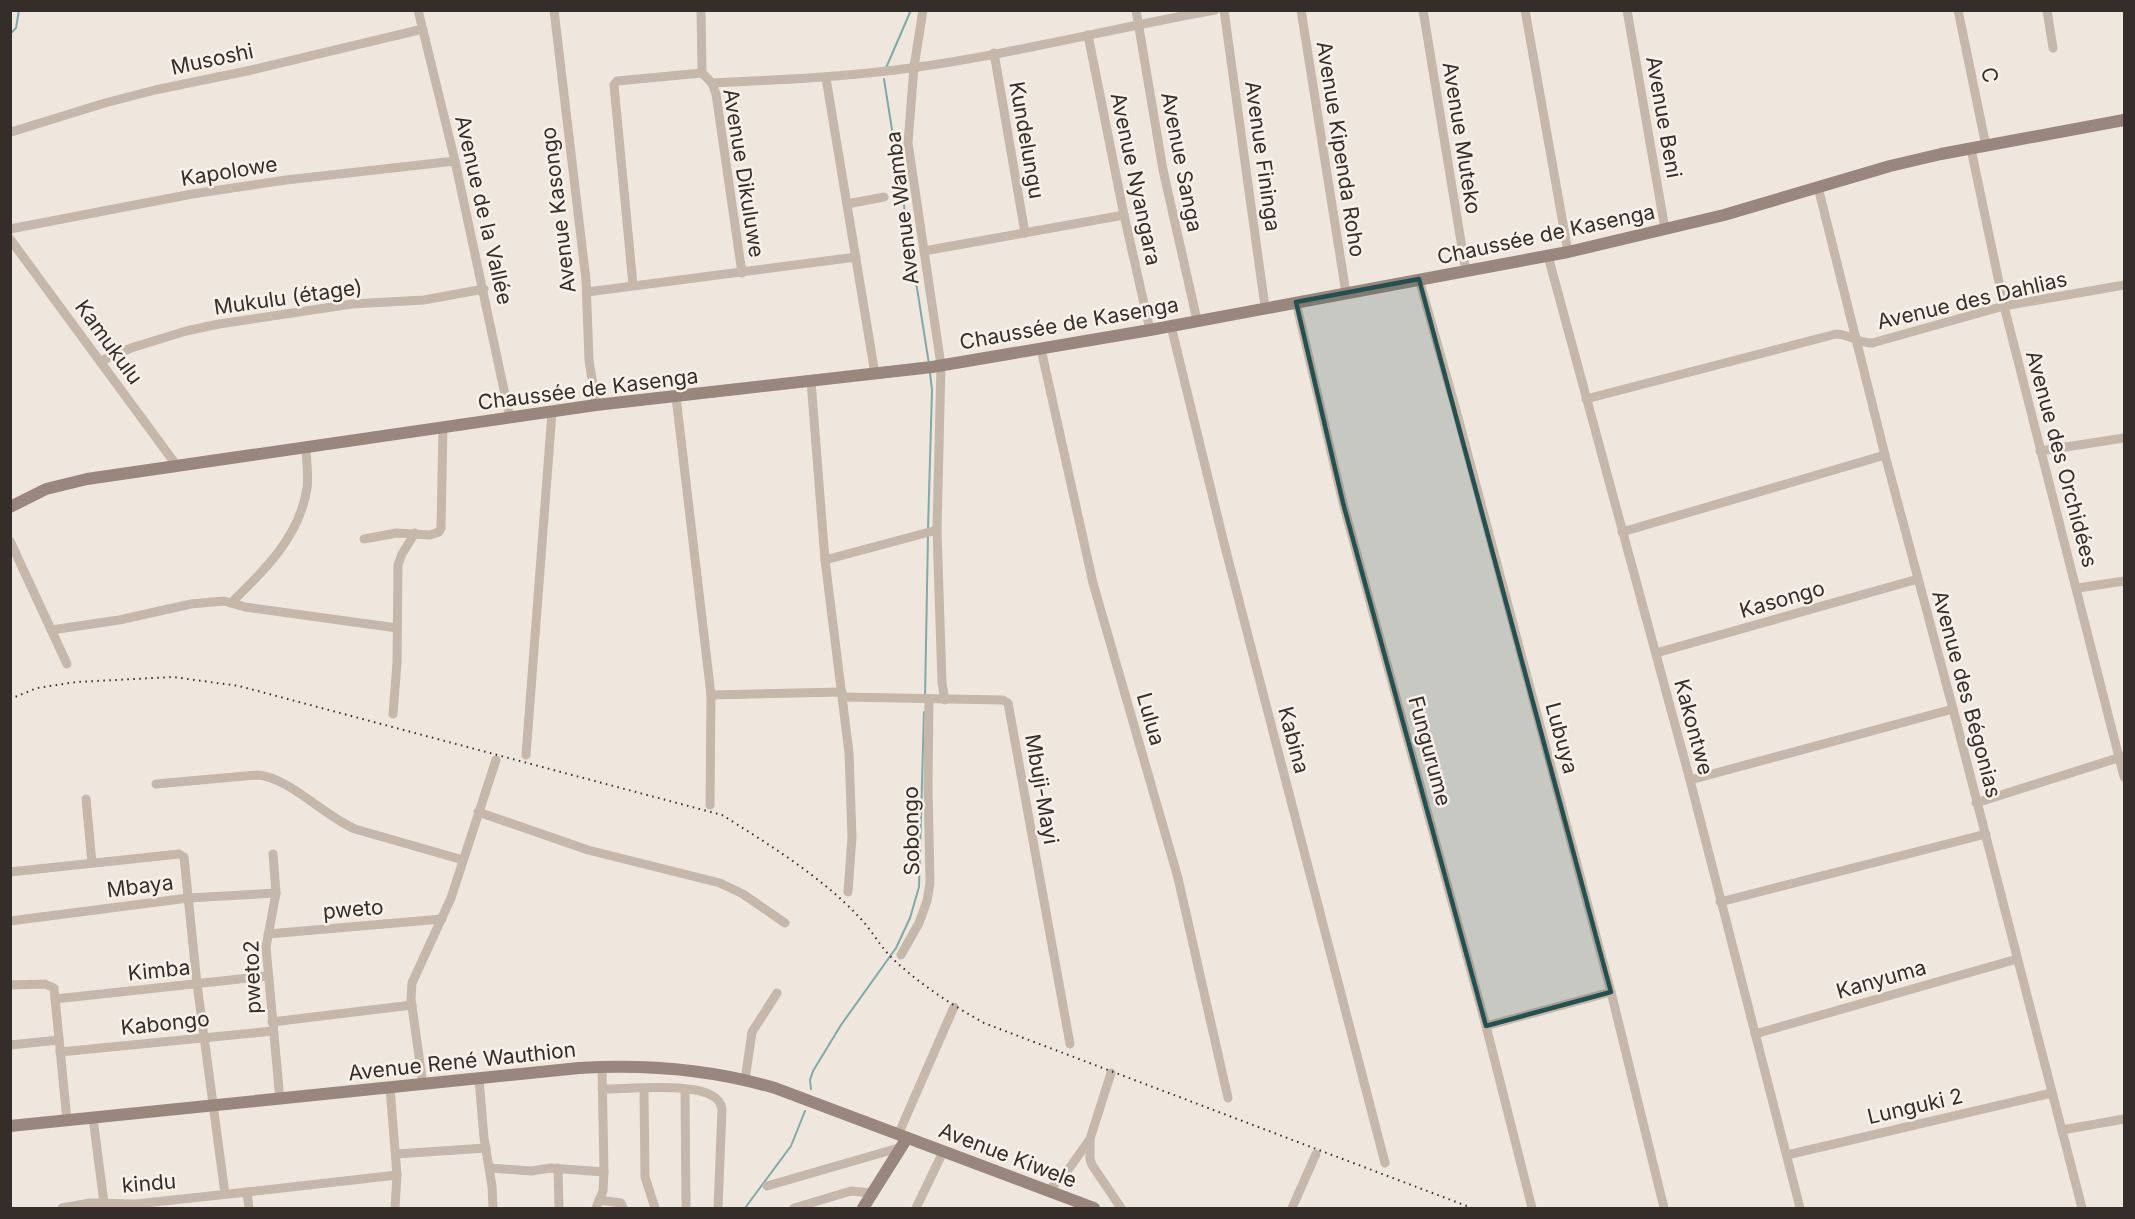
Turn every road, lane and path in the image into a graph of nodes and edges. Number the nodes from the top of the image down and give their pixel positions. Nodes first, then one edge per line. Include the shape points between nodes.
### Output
1 (418, 10) edge
2 (554, 10) edge
3 (701, 10) edge
4 (923, 10) edge
5 (1136, 10) edge
6 (1215, 10) edge
7 (1224, 10) edge
8 (1301, 10) edge
9 (1423, 10) edge
10 (1525, 10) edge
11 (1627, 10) edge
12 (1958, 10) edge
13 (2047, 10) edge
14 (1139, 23) junction
15 (423, 29) junction
16 (1088, 35) junction
17 (2053, 48) dead end
18 (994, 53) junction
19 (914, 67) junction
20 (702, 73) junction
21 (826, 78) junction
22 (712, 84) junction
23 (2124, 120) edge
24 (11, 132) edge
25 (1986, 146) junction
26 (1971, 149) junction
27 (455, 160) junction
28 (1818, 187) junction
29 (884, 197) dead end
30 (847, 204) junction
31 (1124, 215) junction
32 (1665, 229) junction
33 (10, 230) edge
34 (1025, 233) junction
35 (10, 239) edge
36 (924, 251) junction
37 (1568, 252) junction
38 (1548, 256) junction
39 (856, 257) junction
40 (1466, 272) junction
41 (742, 273) junction
42 (1419, 279) junction
43 (633, 285) junction
44 (2124, 285) edge
45 (484, 289) junction
46 (587, 292) junction
47 (1346, 293) junction
48 (1296, 302) junction
49 (2004, 306) junction
50 (1265, 307) junction
51 (1197, 320) junction
52 (1171, 326) junction
53 (1150, 330) junction
54 (1857, 341) junction
55 (1041, 349) junction
56 (101, 361) junction
57 (933, 366) junction
58 (875, 374) junction
59 (811, 381) junction
60 (676, 397) junction
61 (1586, 399) junction
62 (596, 405) junction
63 (552, 412) junction
64 (510, 418) junction
65 (444, 428) junction
66 (2124, 438) edge
67 (306, 447) junction
68 (2040, 451) junction
69 (1885, 455) junction
70 (177, 466) junction
71 (10, 507) edge
72 (937, 530) junction
73 (1622, 532) junction
74 (415, 533) junction
75 (364, 539) dead end
76 (10, 541) edge
77 (825, 560) junction
78 (1918, 579) junction
79 (2124, 580) edge
80 (2078, 588) junction
81 (231, 603) junction
82 (397, 628) junction
83 (51, 630) junction
84 (1656, 653) junction
85 (67, 664) dead end
86 (843, 694) junction
87 (711, 695) junction
88 (929, 699) junction
89 (945, 700) junction
90 (1953, 709) junction
91 (393, 714) dead end
92 (526, 755) dead end
93 (2122, 757) edge
94 (496, 760) dead end
95 (2124, 777) edge
96 (1690, 780) junction
97 (156, 784) dead end
98 (86, 799) dead end
99 (1976, 803) junction
100 (710, 806) dead end
101 (478, 812) junction
102 (1986, 834) junction
103 (273, 854) dead end
104 (463, 860) junction
105 (92, 863) junction
106 (10, 872) edge
107 (848, 892) dead end
108 (276, 893) junction
109 (188, 898) junction
110 (1720, 903) junction
111 (442, 919) junction
112 (10, 921) edge
113 (785, 923) dead end
114 (268, 934) junction
115 (901, 955) dead end
116 (2016, 959) junction
117 (268, 976) junction
118 (197, 984) junction
119 (10, 986) edge
120 (1611, 992) junction
121 (777, 993) dead end
122 (55, 999) junction
123 (412, 1005) junction
124 (954, 1007) dead end
125 (1486, 1026) junction
126 (273, 1027) junction
127 (1755, 1034) junction
128 (204, 1037) junction
129 (59, 1040) junction
130 (1070, 1044) dead end
131 (10, 1045) edge
132 (60, 1052) junction
133 (602, 1067) junction
134 (1111, 1073) dead end
135 (479, 1079) junction
136 (745, 1080) junction
137 (423, 1085) junction
138 (390, 1088) junction
139 (602, 1089) junction
140 (644, 1089) junction
141 (685, 1090) junction
142 (2052, 1093) junction
143 (1228, 1098) dead end
144 (280, 1100) junction
145 (213, 1107) junction
146 (93, 1118) junction
147 (2124, 1119) edge
148 (67, 1120) junction
149 (10, 1126) edge
150 (2062, 1130) junction
151 (1090, 1139) junction
152 (902, 1140) junction
153 (486, 1148) junction
154 (943, 1152) junction
155 (396, 1154) junction
156 (1316, 1154) dead end
157 (1787, 1155) junction
158 (1385, 1163) dead end
159 (490, 1168) junction
160 (558, 1168) junction
161 (604, 1172) junction
162 (397, 1175) junction
163 (767, 1186) dead end
164 (1048, 1191) junction
165 (247, 1192) junction
166 (873, 1193) junction
167 (225, 1194) junction
168 (104, 1203) junction
169 (597, 1204) edge
170 (120, 1207) edge
171 (62, 1209) edge
172 (249, 1209) edge
173 (395, 1209) edge
174 (493, 1209) edge
175 (559, 1209) edge
176 (623, 1209) edge
177 (655, 1209) edge
178 (686, 1209) edge
179 (718, 1209) edge
180 (794, 1209) edge
181 (863, 1209) edge
182 (916, 1209) edge
183 (1094, 1209) edge
184 (1122, 1209) edge
185 (1292, 1209) edge
186 (1532, 1209) edge
187 (1664, 1209) edge
188 (1800, 1209) edge
189 (2082, 1209) edge

1 - 15 street, Avenue de la Vallée
2 - 46 street, Avenue Kasongo
3 - 20 street, Avenue Dikuluwe
4 - 19 street, Avenue Wamba
5 - 14 street, Avenue Sanga
6 - 14 street
7 - 50 street, Avenue Fininga
8 - 47 street, Avenue Kipenda Roho
9 - 40 street, Avenue Muteko
10 - 37 street
11 - 32 street, Avenue Beni
12 - 25 street, C
13 - 17 street
14 - 16 street
14 - 51 street, Avenue Sanga via 1163,170
15 - 24 street, Musoshi via 155,90
15 - 27 street, Avenue de la Vallée
16 - 18 street
16 - 31 street, Avenue Nyangara
18 - 19 street
18 - 34 street, Kundelungu
19 - 21 street
19 - 36 street, Avenue Wamba via 908,143
20 - 22 street, Avenue Dikuluwe
20 - 43 street via 614,84
21 - 22 street
21 - 30 street
22 - 41 street, Avenue Dikuluwe
23 - 25 main road, Chaussée de Kasenga
25 - 26 main road, Chaussée de Kasenga
26 - 28 main road, Chaussée de Kasenga via 1890,166
26 - 49 street, Avenue des Orchidées
27 - 33 street, Kapolowe via 192,194
27 - 45 street, Avenue de la Vallée
28 - 32 main road, Chaussée de Kasenga
28 - 54 street, Avenue des Bégonias
29 - 30 street
30 - 39 street
31 - 34 street
31 - 53 street, Avenue Nyangara
32 - 37 main road, Chaussée de Kasenga
34 - 36 street
35 - 56 street, Kamukulu
36 - 57 street, Avenue Wamba
37 - 38 main road, Chaussée de Kasenga
38 - 40 main road, Chaussée de Kasenga
38 - 61 street, Kakontwe
39 - 41 street
39 - 58 street
40 - 42 main road, Chaussée de Kasenga
41 - 43 street
42 - 47 main road, Chaussée de Kasenga
42 - 120 street, Lubuya
43 - 46 street
44 - 49 street, Avenue des Dahlias
45 - 56 street, Mukulu (étage) via 424,300 352,304 219,324 186,331
45 - 64 street, Avenue de la Vallée
46 - 62 street, Avenue Kasongo
47 - 48 main road, Chaussée de Kasenga
48 - 50 main road, Chaussée de Kasenga
48 - 125 street, Fungurume via 1343,503
49 - 54 street, Avenue des Dahlias via 1872,343
49 - 68 street, Avenue des Orchidées
50 - 51 main road, Chaussée de Kasenga
51 - 52 main road, Chaussée de Kasenga
52 - 53 main road, Chaussée de Kasenga
52 - 158 street, Kabina
53 - 55 main road, Chaussée de Kasenga
54 - 61 street, Avenue des Dahlias via 1836,334
54 - 69 street, Avenue des Bégonias
55 - 57 main road, Chaussée de Kasenga
55 - 143 street, Lulua via 1094,583 1178,878
56 - 70 street, Kamukulu
57 - 58 main road, Chaussée de Kasenga
57 - 72 street, Avenue Wamba
58 - 59 main road, Chaussée de Kasenga
59 - 60 main road, Chaussée de Kasenga
59 - 77 street
60 - 62 main road, Chaussée de Kasenga
60 - 87 street
61 - 73 street, Kakontwe
62 - 63 main road, Chaussée de Kasenga
63 - 64 main road, Chaussée de Kasenga
63 - 92 street
64 - 65 main road, Chaussée de Kasenga
65 - 67 main road, Chaussée de Kasenga
65 - 74 street via 441,528 432,535
66 - 68 street
67 - 70 main road, Chaussée de Kasenga
67 - 81 street via 307,488 291,535
68 - 80 street, Avenue des Orchidées
69 - 73 street
69 - 78 street, Avenue des Bégonias
70 - 71 main road, Chaussée de Kasenga via 59,485
72 - 77 street
72 - 89 street, Avenue Wamba
73 - 84 street, Kakontwe
74 - 75 street
74 - 82 street via 398,565
76 - 83 street
77 - 86 street
78 - 84 street, Kasongo
78 - 90 street, Avenue des Bégonias
79 - 80 street
80 - 93 street, Avenue des Orchidées via 2102,693
81 - 82 street
81 - 83 street via 191,604
82 - 91 street
83 - 85 street
84 - 96 street, Kakontwe
86 - 87 street, Mbuji-Mayi
86 - 88 street, Mbuji-Mayi
86 - 107 street via 852,802
87 - 100 street
88 - 89 street, Mbuji-Mayi
88 - 115 street, Sobongo via 930,883 927,901
89 - 130 street, Mbuji-Mayi via 1002,700 1009,706
90 - 96 street
90 - 99 street, Avenue des Bégonias
93 - 95 street, Avenue des Orchidées
93 - 99 street
94 - 101 street
96 - 110 street, Kakontwe
97 - 104 street via 266,776 347,826
98 - 105 street
99 - 102 street, Avenue des Bégonias
101 - 104 street
101 - 113 street via 588,850 720,883
102 - 110 street
102 - 116 street, Avenue des Bégonias
103 - 108 street, pweto2
104 - 111 street
105 - 106 street
105 - 109 street via 181,855
108 - 109 street, Mbaya
108 - 114 street, pweto2
109 - 112 street, Mbaya
109 - 118 street
110 - 127 street, Kakontwe
111 - 114 street, pweto
111 - 123 street via 414,977
114 - 117 street, pweto2
116 - 127 street, Kanyuma
116 - 142 street, Avenue des Bégonias
117 - 118 street, Kimba
117 - 126 street, pweto2
118 - 122 street, Kimba
118 - 128 street
119 - 122 street via 45,984 54,988
120 - 125 street
120 - 187 street, Lubuya
121 - 136 street via 752,1032
122 - 129 street
123 - 126 street, Kabongo
123 - 137 street
124 - 152 street
125 - 186 street, Fungurume
126 - 128 street, Kabongo
126 - 144 street, pweto2
127 - 157 street, Kakontwe
128 - 132 street, Kabongo
128 - 145 street
129 - 131 street
129 - 132 street
132 - 148 street
133 - 135 main road, Avenue René Wauthion
133 - 136 main road, Avenue René Wauthion via 665,1067
133 - 139 street
134 - 151 street
135 - 137 main road, Avenue René Wauthion
135 - 153 street
136 - 152 main road, Avenue René Wauthion via 775,1088
137 - 138 main road, Avenue René Wauthion
138 - 144 main road, Avenue René Wauthion
138 - 155 street
139 - 140 street
139 - 161 street
140 - 141 street
140 - 177 street via 645,1177
141 - 178 street
141 - 179 street via 707,1093 721,1104
142 - 150 street, Avenue des Bégonias
142 - 157 street, Lunguki 2
144 - 145 main road, Avenue René Wauthion
145 - 146 main road, Avenue René Wauthion
145 - 167 street
146 - 148 main road, Avenue René Wauthion
146 - 168 street, kindu
147 - 150 street
148 - 149 main road, Avenue René Wauthion
150 - 189 street, Avenue des Bégonias
151 - 164 street
151 - 184 street via 1092,1165
152 - 154 main road, Avenue Kiwele
152 - 163 street
152 - 166 main road
153 - 155 street
153 - 159 street
154 - 164 main road, Avenue Kiwele
154 - 182 street
155 - 162 street
156 - 185 street
157 - 188 street, Kakontwe
159 - 160 street
159 - 174 street
160 - 161 street
160 - 175 street
161 - 169 street via 603,1191
162 - 165 street, kindu
162 - 173 street
164 - 183 main road, Avenue Kiwele
165 - 167 street, kindu
165 - 172 street
166 - 180 street via 851,1191
166 - 181 main road
167 - 170 street, kindu
168 - 170 street, kindu
168 - 171 street
169 - 176 street via 621,1203

